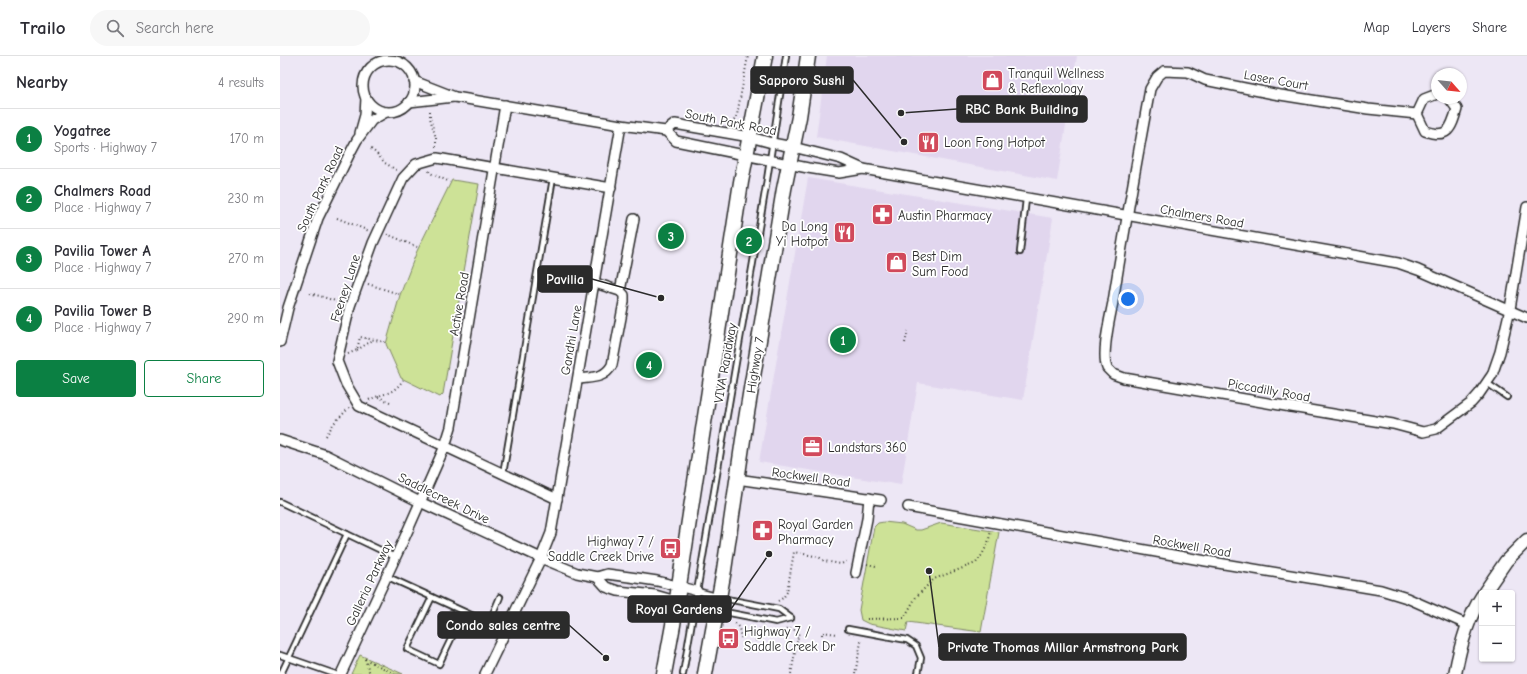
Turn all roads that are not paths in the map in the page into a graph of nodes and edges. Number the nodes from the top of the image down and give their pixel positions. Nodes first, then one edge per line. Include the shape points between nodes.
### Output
1 (765, 56) edge
2 (786, 56) edge
3 (808, 56) edge
4 (414, 81) junction
5 (455, 96) junction
6 (1431, 96) edge
7 (366, 98) junction
8 (409, 102) junction
9 (1453, 104) edge
10 (505, 105) junction
11 (386, 112) junction
12 (1417, 114) junction
13 (621, 125) junction
14 (666, 131) junction
15 (750, 137) junction
16 (358, 140) junction
17 (772, 143) junction
18 (793, 147) junction
19 (746, 156) junction
20 (770, 161) junction
21 (790, 164) junction
22 (495, 168) junction
23 (863, 169) junction
24 (552, 178) junction
25 (611, 188) junction
26 (1026, 199) junction
27 (1527, 207) edge
28 (1127, 216) junction
29 (634, 219) dead end
30 (1020, 252) dead end
31 (595, 283) junction
32 (620, 291) junction
33 (1510, 310) junction
34 (1527, 318) edge
35 (280, 342) edge
36 (578, 379) junction
37 (1487, 383) junction
38 (1507, 397) dead end
39 (280, 440) edge
40 (445, 446) junction
41 (503, 474) junction
42 (737, 479) junction
43 (869, 498) junction
44 (557, 499) junction
45 (882, 500) dead end
46 (280, 502) edge
47 (420, 502) junction
48 (908, 507) dead end
49 (347, 534) junction
50 (1527, 540) edge
51 (395, 557) junction
52 (541, 558) junction
53 (856, 573) dead end
54 (386, 576) junction
55 (597, 577) junction
56 (678, 586) junction
57 (1486, 590) edge
58 (697, 591) junction
59 (432, 597) junction
60 (500, 597) dead end
61 (676, 601) junction
62 (1479, 602) edge
63 (717, 604) junction
64 (695, 606) junction
65 (464, 612) junction
66 (489, 623) junction
67 (1468, 625) junction
68 (848, 629) dead end
69 (506, 631) junction
70 (280, 655) edge
71 (288, 658) junction
72 (281, 674) edge
73 (335, 674) edge
74 (341, 674) edge
75 (485, 674) edge
76 (664, 674) edge
77 (683, 674) edge
78 (705, 674) edge
79 (918, 674) edge
80 (1455, 674) edge

1 - 15 main road
2 - 17 lane, VIVA Rapidway
3 - 18 main road, Highway 7
4 - 5 street, South Park Road
4 - 7 street via 406,66 389,60 380,62 367,73 364,81
4 - 8 street via 415,88
5 - 8 street, South Park Road
5 - 10 street, South Park Road
6 - 12 street via 1424,99
7 - 11 street via 371,105
7 - 16 street, South Park Road via 365,116
8 - 11 street via 403,108
9 - 12 street via 1457,109 1448,131 1436,135 1425,131
10 - 13 street, South Park Road
10 - 22 street, Active Road
11 - 16 street, South Park Road via 372,120
12 - 28 street, Laser Court via 1274,94 1205,80 1188,72 1164,71 1150,89
13 - 14 street, South Park Road
13 - 25 street, Gandhi Lane
14 - 15 street, South Park Road via 675,124
14 - 19 street, South Park Road via 676,141
15 - 17 street, South Park Road
15 - 19 main road
16 - 35 street, South Park Road via 318,218 288,308
17 - 18 street, South Park Road
17 - 20 lane, VIVA Rapidway
18 - 21 main road, Highway 7
18 - 23 street, Chalmers Road via 841,159
19 - 20 street, Chalmers Road
19 - 56 main road
20 - 21 street, Chalmers Road
20 - 58 lane, VIVA Rapidway
21 - 23 street, Chalmers Road via 839,173
21 - 42 main road, Highway 7 via 781,204
22 - 24 street, Feeney Lane
22 - 40 street, Active Road via 451,427
22 - 40 street, Feeney Lane via 437,158 416,164 404,178 378,233 350,306 337,361 346,384 358,403
23 - 26 street, Chalmers Road
24 - 25 street, Feeney Lane
24 - 41 lane
25 - 31 street, Gandhi Lane
26 - 28 street, Chalmers Road
26 - 30 lane
27 - 33 street, Piccadilly Road
28 - 33 street, Chalmers Road via 1398,263
28 - 37 street, Piccadilly Road via 1105,358 1106,368 1118,376 1427,432 1436,429 1471,403
29 - 32 street
31 - 32 street
31 - 36 street, Gandhi Lane
32 - 36 street via 624,295 624,302 612,365 602,376
33 - 34 street, Chalmers Road
33 - 37 street, Piccadilly Road via 1500,352
36 - 44 street, Gandhi Lane
37 - 38 lane
39 - 47 street, Saddlecreek Drive via 326,455
40 - 41 street
40 - 47 street, Active Road
41 - 44 street
42 - 43 street, Rockwell Road
42 - 63 main road, Highway 7
43 - 45 street, Rockwell Road
43 - 53 street
44 - 52 street, Gandhi Lane via 551,533
46 - 49 lane
47 - 51 street, Galleria Parkway
47 - 52 street, Saddlecreek Drive
48 - 67 street, Rockwell Road via 1206,562 1381,590 1408,598
49 - 51 lane
49 - 71 lane
50 - 57 street via 1506,560
51 - 54 street, Galleria Parkway
52 - 55 street, Saddlecreek Drive via 578,573
52 - 69 street, Gandhi Lane
54 - 59 lane
54 - 74 street, Galleria Parkway
55 - 56 street, Saddlecreek Drive via 607,574
55 - 61 street, Saddlecreek Drive via 606,587 618,591 654,595
56 - 58 street, Saddlecreek Drive
56 - 61 main road
58 - 63 lane
58 - 64 lane, VIVA Rapidway
59 - 65 lane
59 - 65 lane via 407,650 439,664
60 - 66 lane
61 - 64 lane
61 - 76 main road
62 - 67 street
63 - 63 lane via 776,622 791,618 779,609
63 - 64 lane
63 - 78 main road, Highway 7
64 - 77 lane, VIVA Rapidway
65 - 66 lane
66 - 69 lane
67 - 80 street
68 - 79 lane via 907,640 916,646 921,658
69 - 75 street, Gandhi Lane
70 - 71 lane
71 - 72 lane
71 - 73 lane

